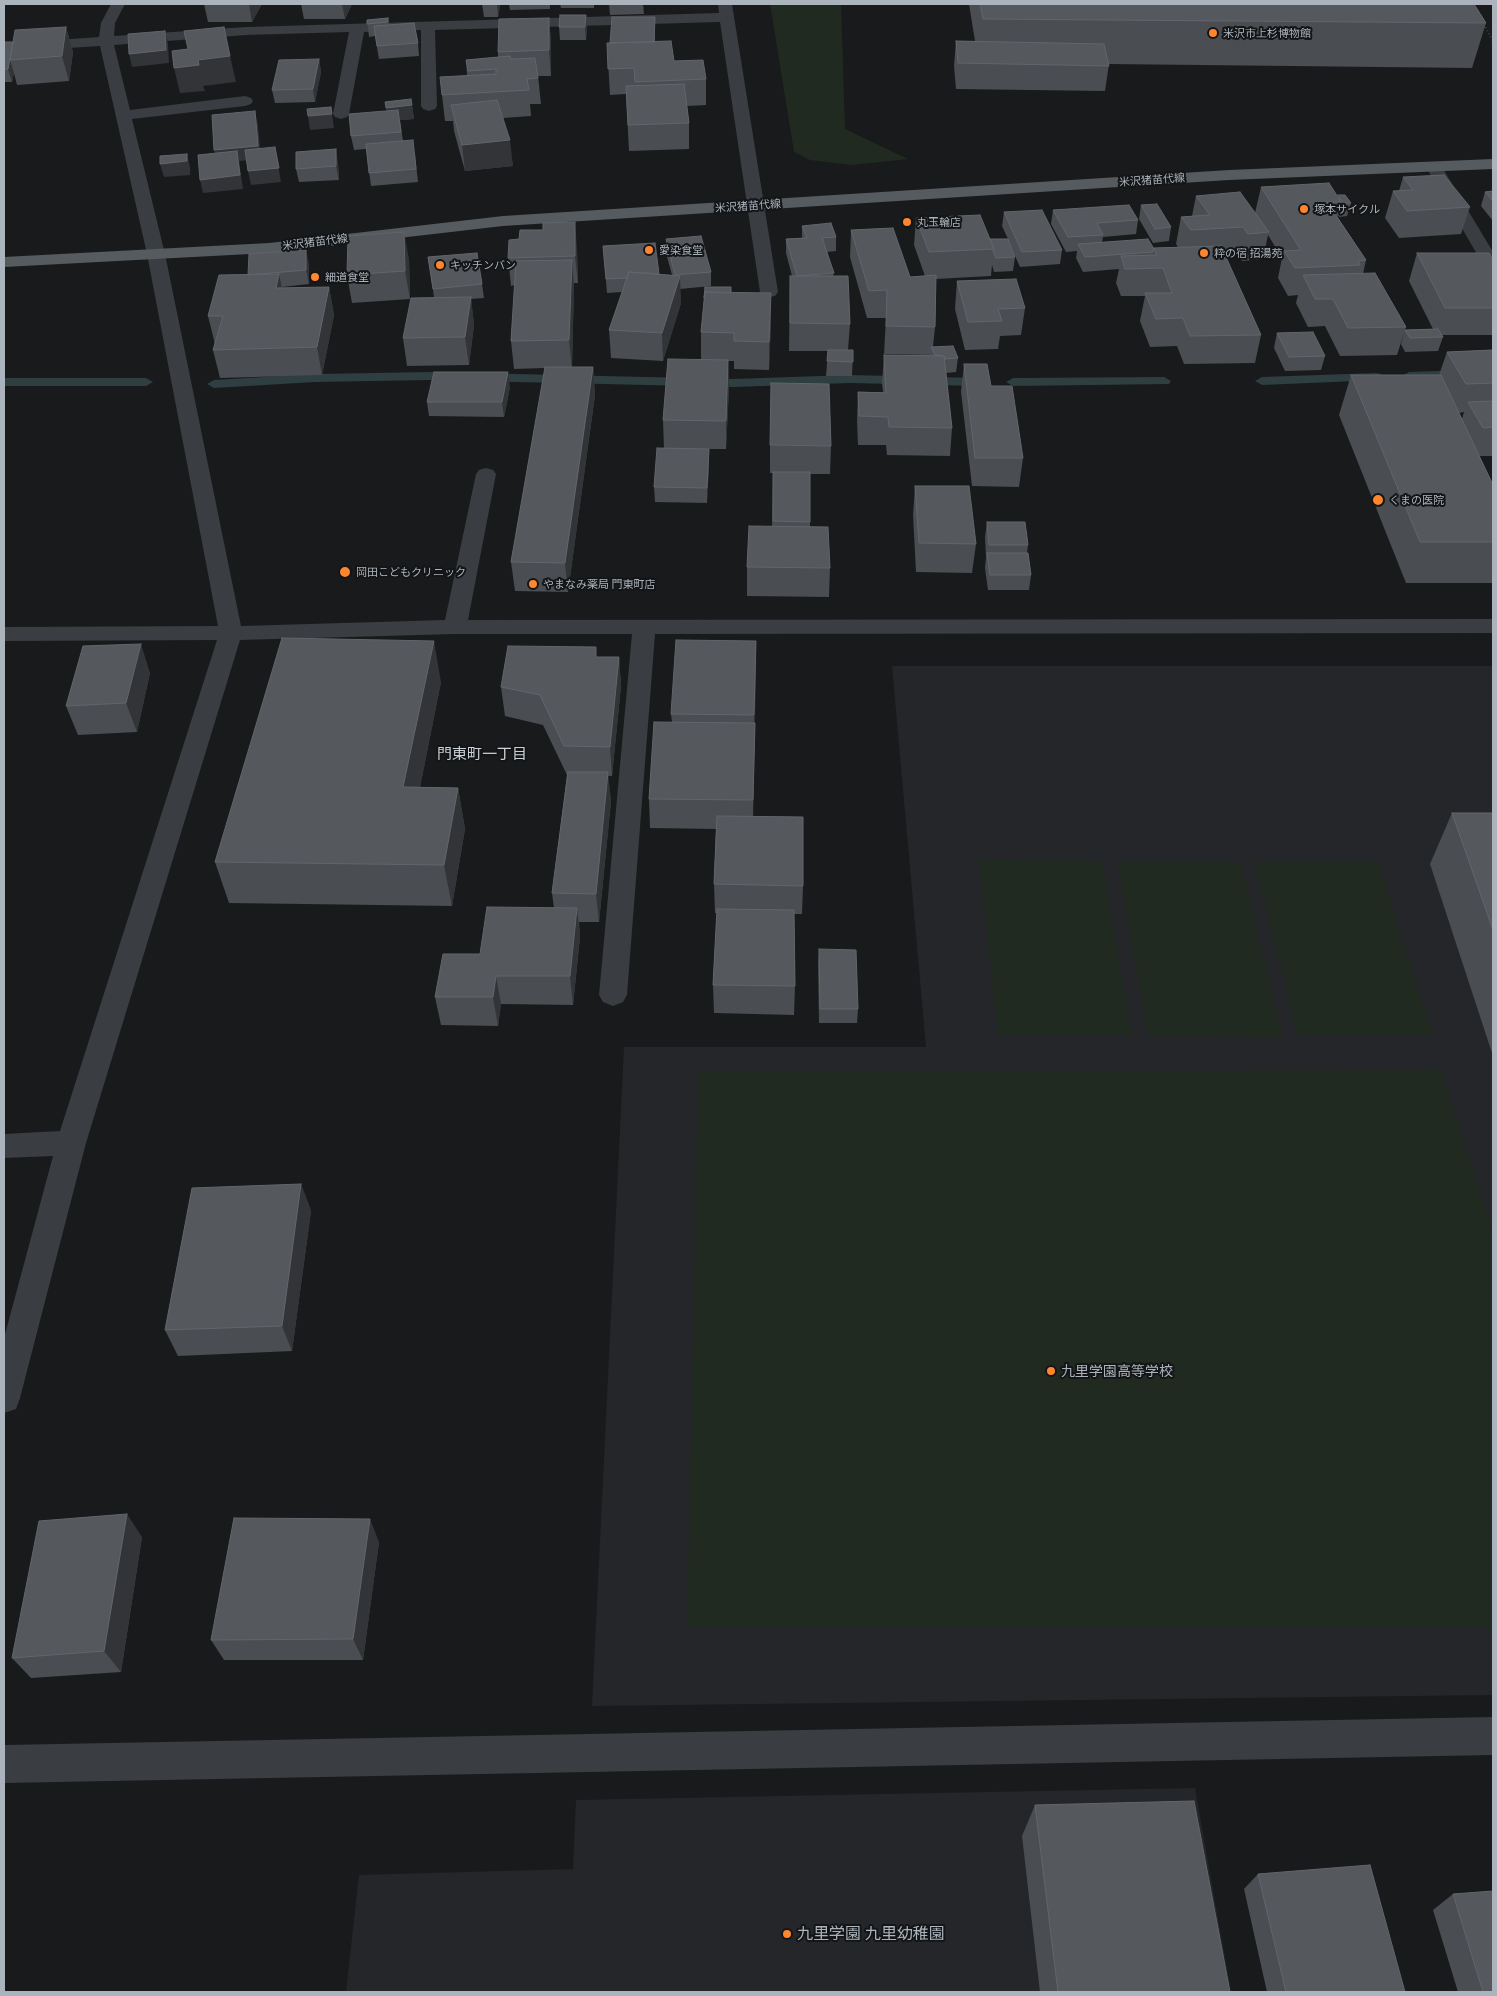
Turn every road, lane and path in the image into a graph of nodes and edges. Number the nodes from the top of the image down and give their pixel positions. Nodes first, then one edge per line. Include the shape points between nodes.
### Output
1 (118, 4) edge
2 (726, 10) edge
3 (1481, 18) edge
4 (428, 27) junction
5 (357, 29) junction
6 (106, 41) junction
7 (1493, 41) edge
8 (4, 48) edge
9 (245, 101) dead end
10 (429, 106) dead end
11 (341, 114) dead end
12 (124, 115) junction
13 (1493, 164) edge
14 (1434, 167) junction
15 (756, 206) junction
16 (156, 254) junction
17 (4, 262) edge
18 (1493, 266) edge
19 (769, 292) edge
20 (486, 474) dead end
21 (1493, 626) edge
22 (455, 627) junction
23 (644, 628) junction
24 (231, 633) junction
25 (4, 634) edge
26 (612, 995) dead end
27 (71, 1143) junction
28 (4, 1146) edge
29 (4, 1398) edge
30 (1493, 1736) edge
31 (4, 1764) edge

1 - 6 street via 108,23
2 - 4 street
2 - 15 street
3 - 7 path
4 - 5 street
4 - 10 street
5 - 6 street via 246,31
5 - 11 street
6 - 8 street
6 - 12 street
9 - 12 street
12 - 16 street
13 - 14 main road, 米沢猪苗代線
14 - 15 main road, 米沢猪苗代線 via 1229,176
14 - 18 street
15 - 16 main road, 米沢猪苗代線 via 503,221 269,248
15 - 19 street
16 - 17 main road, 米沢猪苗代線
16 - 24 street
20 - 22 street
21 - 23 street
22 - 23 street
22 - 24 street
23 - 26 street
24 - 25 street
24 - 27 street
27 - 28 street
27 - 29 street
30 - 31 street

